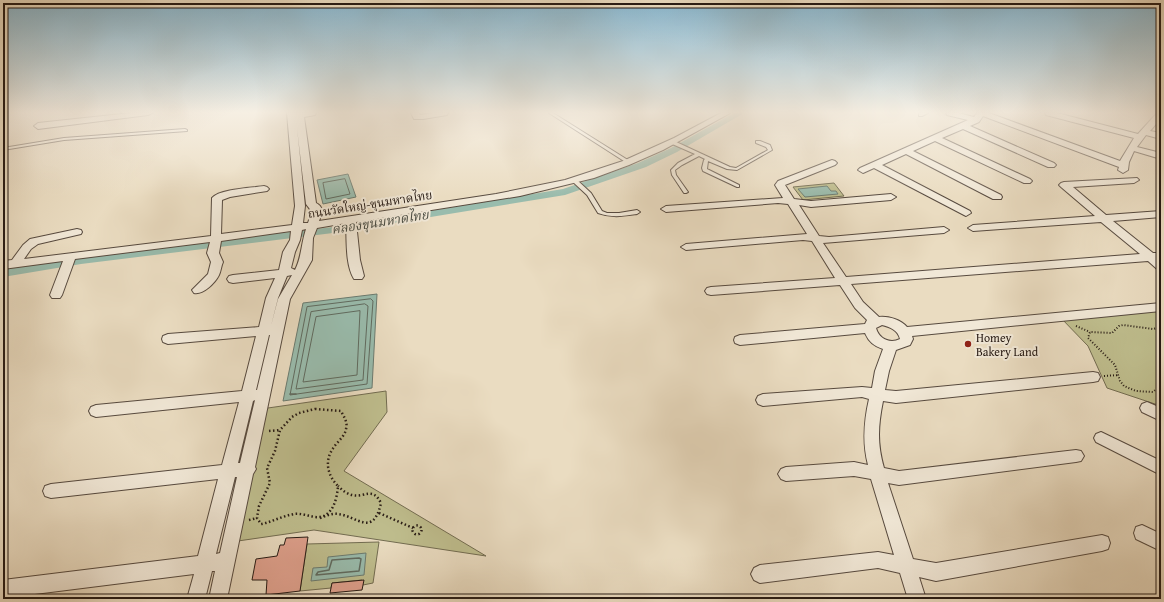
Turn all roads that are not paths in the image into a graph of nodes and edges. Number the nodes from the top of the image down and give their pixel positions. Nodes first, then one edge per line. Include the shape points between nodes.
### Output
1 (51, 141) edge
2 (296, 141) edge
3 (300, 141) edge
4 (595, 141) edge
5 (678, 141) edge
6 (928, 141) edge
7 (942, 141) edge
8 (998, 141) edge
9 (1052, 141) edge
10 (1137, 141) edge
11 (1140, 141) edge
12 (758, 142) dead end
13 (675, 143) junction
14 (3, 149) edge
15 (906, 151) junction
16 (699, 154) junction
17 (1161, 156) edge
18 (708, 159) junction
19 (629, 162) junction
20 (832, 164) dead end
21 (1051, 164) dead end
22 (875, 165) junction
23 (863, 170) dead end
24 (1134, 180) dead end
25 (1027, 181) dead end
26 (576, 182) junction
27 (737, 186) dead end
28 (264, 189) dead end
29 (686, 192) dead end
30 (891, 197) dead end
31 (997, 197) dead end
32 (791, 202) junction
33 (311, 204) junction
34 (300, 206) junction
35 (666, 209) dead end
36 (638, 212) dead end
37 (966, 213) dead end
38 (1161, 214) edge
39 (1103, 218) junction
40 (352, 227) junction
41 (973, 228) dead end
42 (944, 230) dead end
43 (77, 232) dead end
44 (303, 233) junction
45 (815, 238) junction
46 (215, 244) junction
47 (686, 247) dead end
48 (1155, 256) edge
49 (68, 262) junction
50 (15, 264) junction
51 (3, 265) edge
52 (1161, 266) edge
53 (299, 271) junction
54 (284, 273) junction
55 (358, 276) dead end
56 (233, 279) dead end
57 (843, 281) junction
58 (198, 290) dead end
59 (712, 291) dead end
60 (56, 295) dead end
61 (1161, 307) edge
62 (873, 325) junction
63 (271, 330) junction
64 (905, 332) junction
65 (168, 339) dead end
66 (740, 340) dead end
67 (891, 346) junction
68 (1093, 377) dead end
69 (264, 394) junction
70 (877, 394) junction
71 (248, 395) junction
72 (763, 400) dead end
73 (1148, 408) dead end
74 (96, 411) dead end
75 (1161, 415) edge
76 (1101, 438) dead end
77 (1076, 456) dead end
78 (1161, 468) edge
79 (248, 469) junction
80 (228, 471) junction
81 (786, 474) dead end
82 (878, 474) junction
83 (51, 490) dead end
84 (1142, 533) dead end
85 (1102, 543) dead end
86 (1161, 543) edge
87 (226, 561) junction
88 (205, 564) junction
89 (906, 565) junction
90 (760, 574) dead end
91 (3, 589) edge
92 (196, 599) edge
93 (218, 599) edge
94 (917, 599) edge

1 - 14 lane
2 - 34 street
3 - 33 street
4 - 19 lane
5 - 13 street, ถนนวัดใหญ่-ขุนมหาดไทย
6 - 15 street
7 - 25 street
8 - 21 street
9 - 10 street via 1123,167
11 - 17 street
12 - 18 lane via 768,146 770,150 741,168 733,169
13 - 16 lane
13 - 19 street, ถนนวัดใหญ่-ขุนมหาดไทย
15 - 22 street
15 - 31 street
16 - 18 lane
16 - 29 lane via 673,170
18 - 27 lane via 705,170
19 - 26 street, ถนนวัดใหญ่-ขุนมหาดไทย
20 - 32 street via 781,182 780,185
22 - 23 street
22 - 37 street
24 - 39 street via 1064,185
26 - 36 lane via 589,194 600,212 619,215
26 - 40 street, ถนนวัดใหญ่-ขุนมหาดไทย
28 - 46 street via 217,197
30 - 32 street via 811,204
32 - 35 street via 778,200
32 - 45 street
33 - 34 street
33 - 44 street via 316,207 317,212
34 - 44 street
38 - 39 street
39 - 41 street
39 - 48 street
40 - 44 street, ถนนวัดใหญ่-ขุนมหาดไทย
40 - 55 street via 354,260
42 - 45 street via 829,240
43 - 50 street via 34,241 27,246
44 - 46 street, ถนนวัดใหญ่-ขุนมหาดไทย
44 - 53 street via 306,260
44 - 54 street via 289,252
45 - 47 street
45 - 57 street
46 - 49 street, ถนนวัดใหญ่-ขุนมหาดไทย
46 - 58 street via 217,262 213,275
48 - 52 street
48 - 57 street
49 - 50 street, ถนนวัดใหญ่-ขุนมหาดไทย
49 - 60 street
50 - 51 street, ถนนวัดใหญ่-ขุนมหาดไทย
53 - 54 street
53 - 63 street
54 - 56 street
54 - 63 street via 272,298
57 - 59 street
57 - 62 street
61 - 64 street
62 - 64 street via 888,322
62 - 66 street
62 - 67 street via 871,334 874,338
63 - 65 street
63 - 69 street
63 - 71 street
64 - 67 street via 905,342 902,345
67 - 70 street
68 - 70 street via 896,397
69 - 71 street
69 - 79 street
70 - 72 street via 862,392
70 - 82 street via 871,423 872,452
71 - 74 street
71 - 80 street
73 - 75 street
76 - 78 street
77 - 82 street via 899,478
79 - 80 street
79 - 87 street
80 - 83 street
80 - 88 street
81 - 82 street via 854,469
82 - 89 street
84 - 86 street
85 - 89 street via 936,572
87 - 88 street
87 - 93 street
88 - 91 street
88 - 92 street
89 - 90 street via 878,560
89 - 94 street

